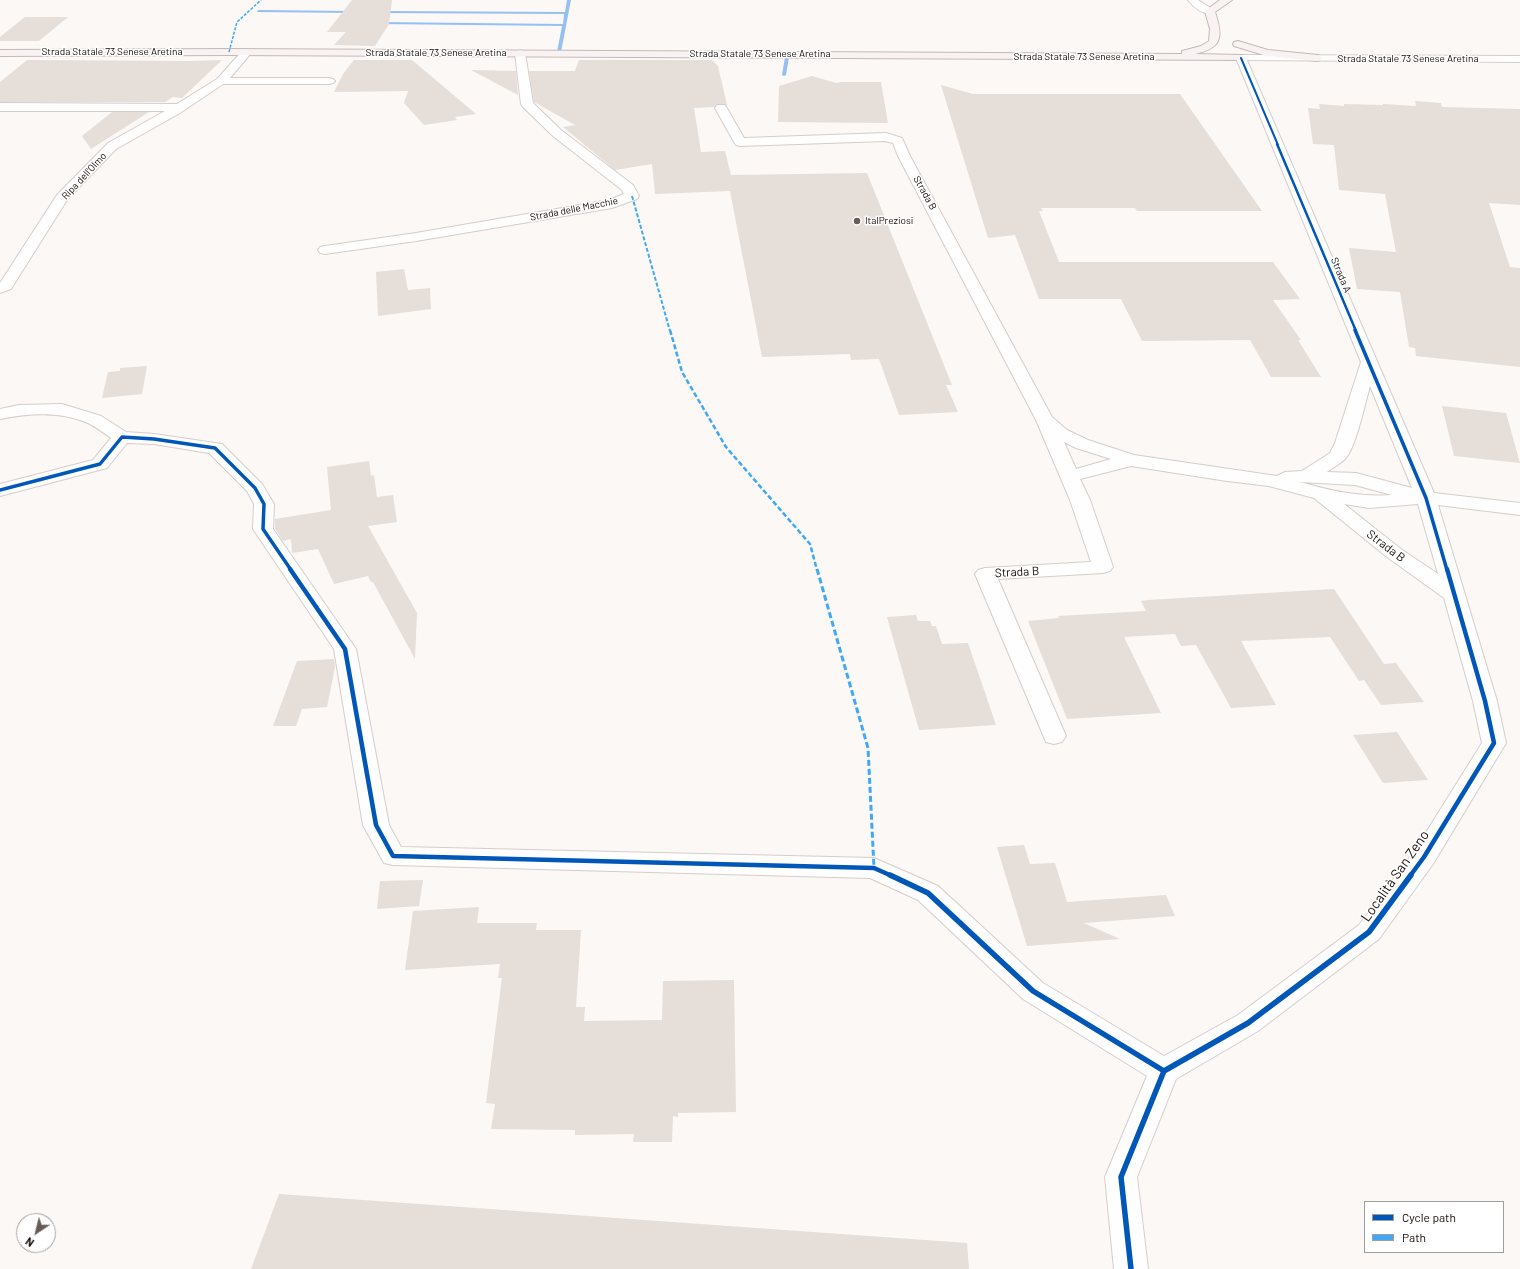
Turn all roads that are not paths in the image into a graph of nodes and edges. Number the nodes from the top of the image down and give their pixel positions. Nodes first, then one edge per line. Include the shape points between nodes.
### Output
1 (1193, 0) edge
2 (1226, 0) edge
3 (1210, 11) junction
4 (1214, 24) junction
5 (1228, 42) junction
6 (247, 52) junction
7 (0, 53) edge
8 (520, 53) junction
9 (1107, 57) junction
10 (1241, 58) junction
11 (1318, 58) junction
12 (1520, 59) edge
13 (220, 81) junction
14 (329, 81) dead end
15 (0, 108) edge
16 (179, 108) junction
17 (721, 108) dead end
18 (325, 250) dead end
19 (0, 288) edge
20 (1369, 362) junction
21 (0, 414) edge
22 (1045, 420) junction
23 (122, 437) junction
24 (1131, 460) junction
25 (1069, 476) junction
26 (1307, 476) junction
27 (1271, 480) junction
28 (0, 490) edge
29 (1320, 494) junction
30 (1426, 498) junction
31 (1520, 509) edge
32 (1454, 594) junction
33 (1054, 736) dead end
34 (1164, 1070) junction
35 (1131, 1269) edge

1 - 3 street via 1197,5
2 - 3 main road
3 - 4 main road
4 - 5 main road
4 - 9 main road via 1216,39 1206,48 1175,54
5 - 10 main road via 1245,50
5 - 11 main road via 1267,53
6 - 7 main road, Strada Statale 73 Senese Aretina
6 - 8 main road, Strada Statale 73 Senese Aretina
6 - 13 street, Ripa dell'Olmo
8 - 9 main road, Strada Statale 73 Senese Aretina
8 - 18 street, Strada delle Macchie via 527,104 557,133 628,188 632,196 612,204
9 - 10 main road, Strada Statale 73 Senese Aretina
10 - 11 street, Strada Statale 73 Senese Aretina
10 - 20 street, Strada A
11 - 12 street, Strada Statale 73 Senese Aretina
13 - 14 street
13 - 16 street, Ripa dell'Olmo
15 - 16 street
16 - 19 street, Ripa dell'Olmo via 112,146 62,198 6,286
17 - 22 street, Strada B via 740,142 886,138 898,141
20 - 26 street, Strada B via 1338,456
20 - 30 street, Strada A
21 - 23 street via 19,410 62,410 95,420
22 - 24 street, Strada B via 1060,434
22 - 25 street, Strada B
23 - 28 street via 100,464
23 - 34 street via 215,448 255,488 264,504 263,529 344,649 376,825 393,856 874,868 928,893 1033,991
24 - 25 street, Strada B
24 - 27 street, Strada B
25 - 33 street, Strada B via 1103,566 985,574
26 - 27 street, Strada B
26 - 30 street, Strada B via 1356,479
27 - 29 street, Strada B
29 - 30 street, Strada B via 1369,502
29 - 32 street, Strada B via 1394,553
30 - 31 street, Strada B
30 - 32 street, Località San Zeno
32 - 34 street, Località San Zeno via 1486,701 1494,743 1424,857 1368,932 1248,1023
34 - 35 street via 1121,1177

